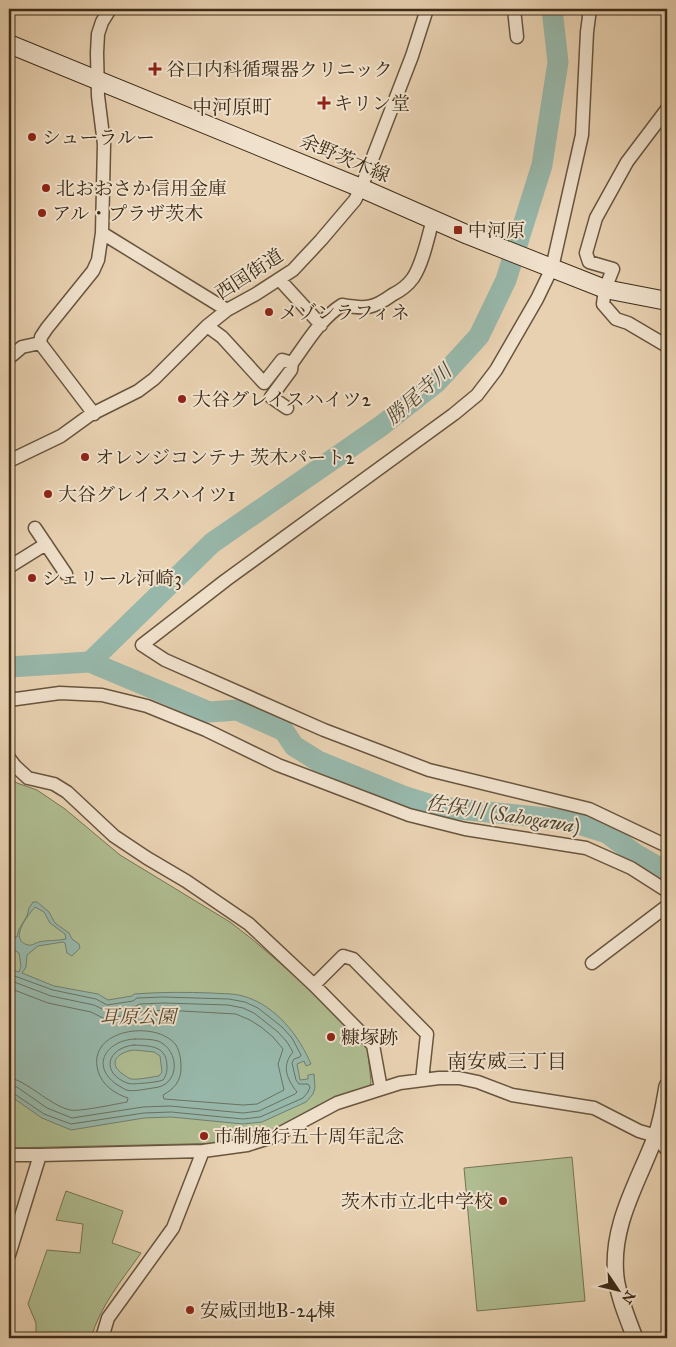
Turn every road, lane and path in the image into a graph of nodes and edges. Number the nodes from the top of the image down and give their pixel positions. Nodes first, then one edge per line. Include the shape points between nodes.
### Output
1 (110, 9) edge
2 (427, 9) edge
3 (514, 9) edge
4 (590, 9) edge
5 (517, 37) dead end
6 (9, 44) edge
7 (99, 81) junction
8 (667, 109) edge
9 (361, 188) junction
10 (433, 219) junction
11 (102, 233) junction
12 (549, 267) junction
13 (279, 279) junction
14 (605, 289) junction
15 (667, 301) edge
16 (227, 310) junction
17 (321, 325) junction
18 (207, 326) junction
19 (40, 343) junction
20 (667, 346) edge
21 (9, 358) edge
22 (292, 363) junction
23 (287, 408) dead end
24 (94, 414) junction
25 (9, 461) edge
26 (35, 528) dead end
27 (46, 544) junction
28 (9, 567) edge
29 (66, 574) dead end
30 (9, 700) edge
31 (9, 758) edge
32 (667, 846) edge
33 (667, 891) edge
34 (667, 906) edge
35 (592, 963) dead end
36 (314, 985) junction
37 (422, 1080) junction
38 (667, 1086) edge
39 (381, 1089) junction
40 (662, 1135) edge
41 (667, 1150) edge
42 (203, 1151) junction
43 (9, 1155) edge
44 (40, 1155) junction
45 (9, 1255) edge
46 (102, 1338) edge
47 (635, 1338) edge

1 - 7 street via 98,34
2 - 9 street, 西国街道
3 - 5 street
4 - 12 street via 582,135
6 - 7 main road, 余野茨木線
7 - 9 main road, 余野茨木線
7 - 11 street via 104,144
8 - 14 street via 627,162 596,218 586,253 589,262 613,270
9 - 10 main road, 余野茨木線
9 - 13 street, 西国街道 via 355,200 321,240 293,270
10 - 12 main road, 余野茨木線
10 - 17 street via 419,266 402,289 372,307 361,309 342,305 333,310
11 - 16 street
11 - 19 street via 93,271 47,328
12 - 14 main road, 余野茨木線
12 - 32 street via 538,299 496,370 477,394 142,645 165,660 332,733 429,770 590,809
13 - 16 street, 西国街道
13 - 17 street
14 - 15 main road, 余野茨木線
14 - 20 street via 603,304 616,319
16 - 18 street, 西国街道
17 - 22 street
18 - 22 street via 222,337 264,383 282,360
18 - 24 street, 西国街道 via 154,379
19 - 21 street via 22,348
19 - 24 street
22 - 23 street via 291,370 271,397
24 - 25 street, 西国街道 via 61,436
26 - 27 street
27 - 28 street
27 - 29 street
30 - 33 street via 68,694 102,695 147,706 278,765 409,815 465,829 586,848 632,868
31 - 36 street via 28,778 54,784 67,792 114,836 249,924
34 - 35 street
36 - 37 street via 343,956 353,958 427,1034
36 - 39 street via 373,1045
37 - 39 street
37 - 40 street via 459,1078 512,1095 594,1108 639,1131
38 - 40 street
39 - 42 street via 337,1103 266,1139
40 - 41 street
40 - 47 street via 626,1207 617,1241 616,1277
42 - 44 street
42 - 46 street via 173,1228 108,1318
43 - 44 street
44 - 45 street

